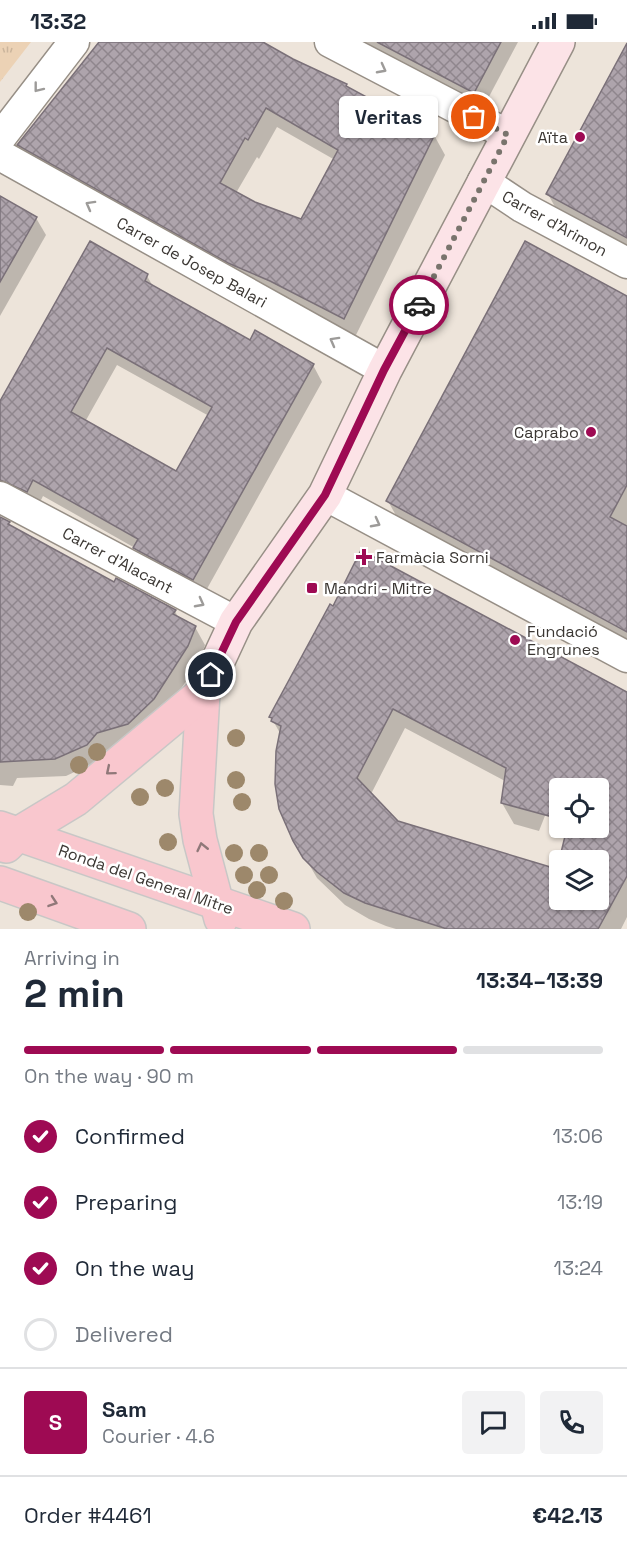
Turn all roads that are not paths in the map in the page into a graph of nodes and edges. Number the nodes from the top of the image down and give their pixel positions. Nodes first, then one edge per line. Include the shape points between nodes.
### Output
1 (74, 42) edge
2 (330, 42) edge
3 (558, 42) edge
4 (508, 135) junction
5 (0, 138) edge
6 (0, 155) edge
7 (483, 182) junction
8 (627, 263) edge
9 (384, 370) junction
10 (325, 495) junction
11 (0, 496) edge
12 (236, 622) junction
13 (627, 657) edge
14 (203, 693) junction
15 (141, 745) junction
16 (198, 783) junction
17 (6, 838) edge
18 (0, 883) edge
19 (221, 916) edge
20 (129, 929) edge
21 (293, 929) edge

1 -> 5 street
2 -> 4 street
3 - 4 street
4 - 7 street
9 -> 6 street, Carrer de Josep Balari
7 - 8 street, Carrer d'Arimon
7 - 9 street
9 - 10 street
10 - 12 street
10 -> 13 street
11 -> 12 street, Carrer d'Alacant
12 - 14 street
14 - 15 main road
14 - 16 main road
15 - 16 main road via 178,754
15 -> 17 main road via 76,799
19 -> 16 main road via 200,840 196,814
17 - 19 main road, Ronda del General Mitre
18 -> 20 main road
19 - 21 main road, Ronda del General Mitre

